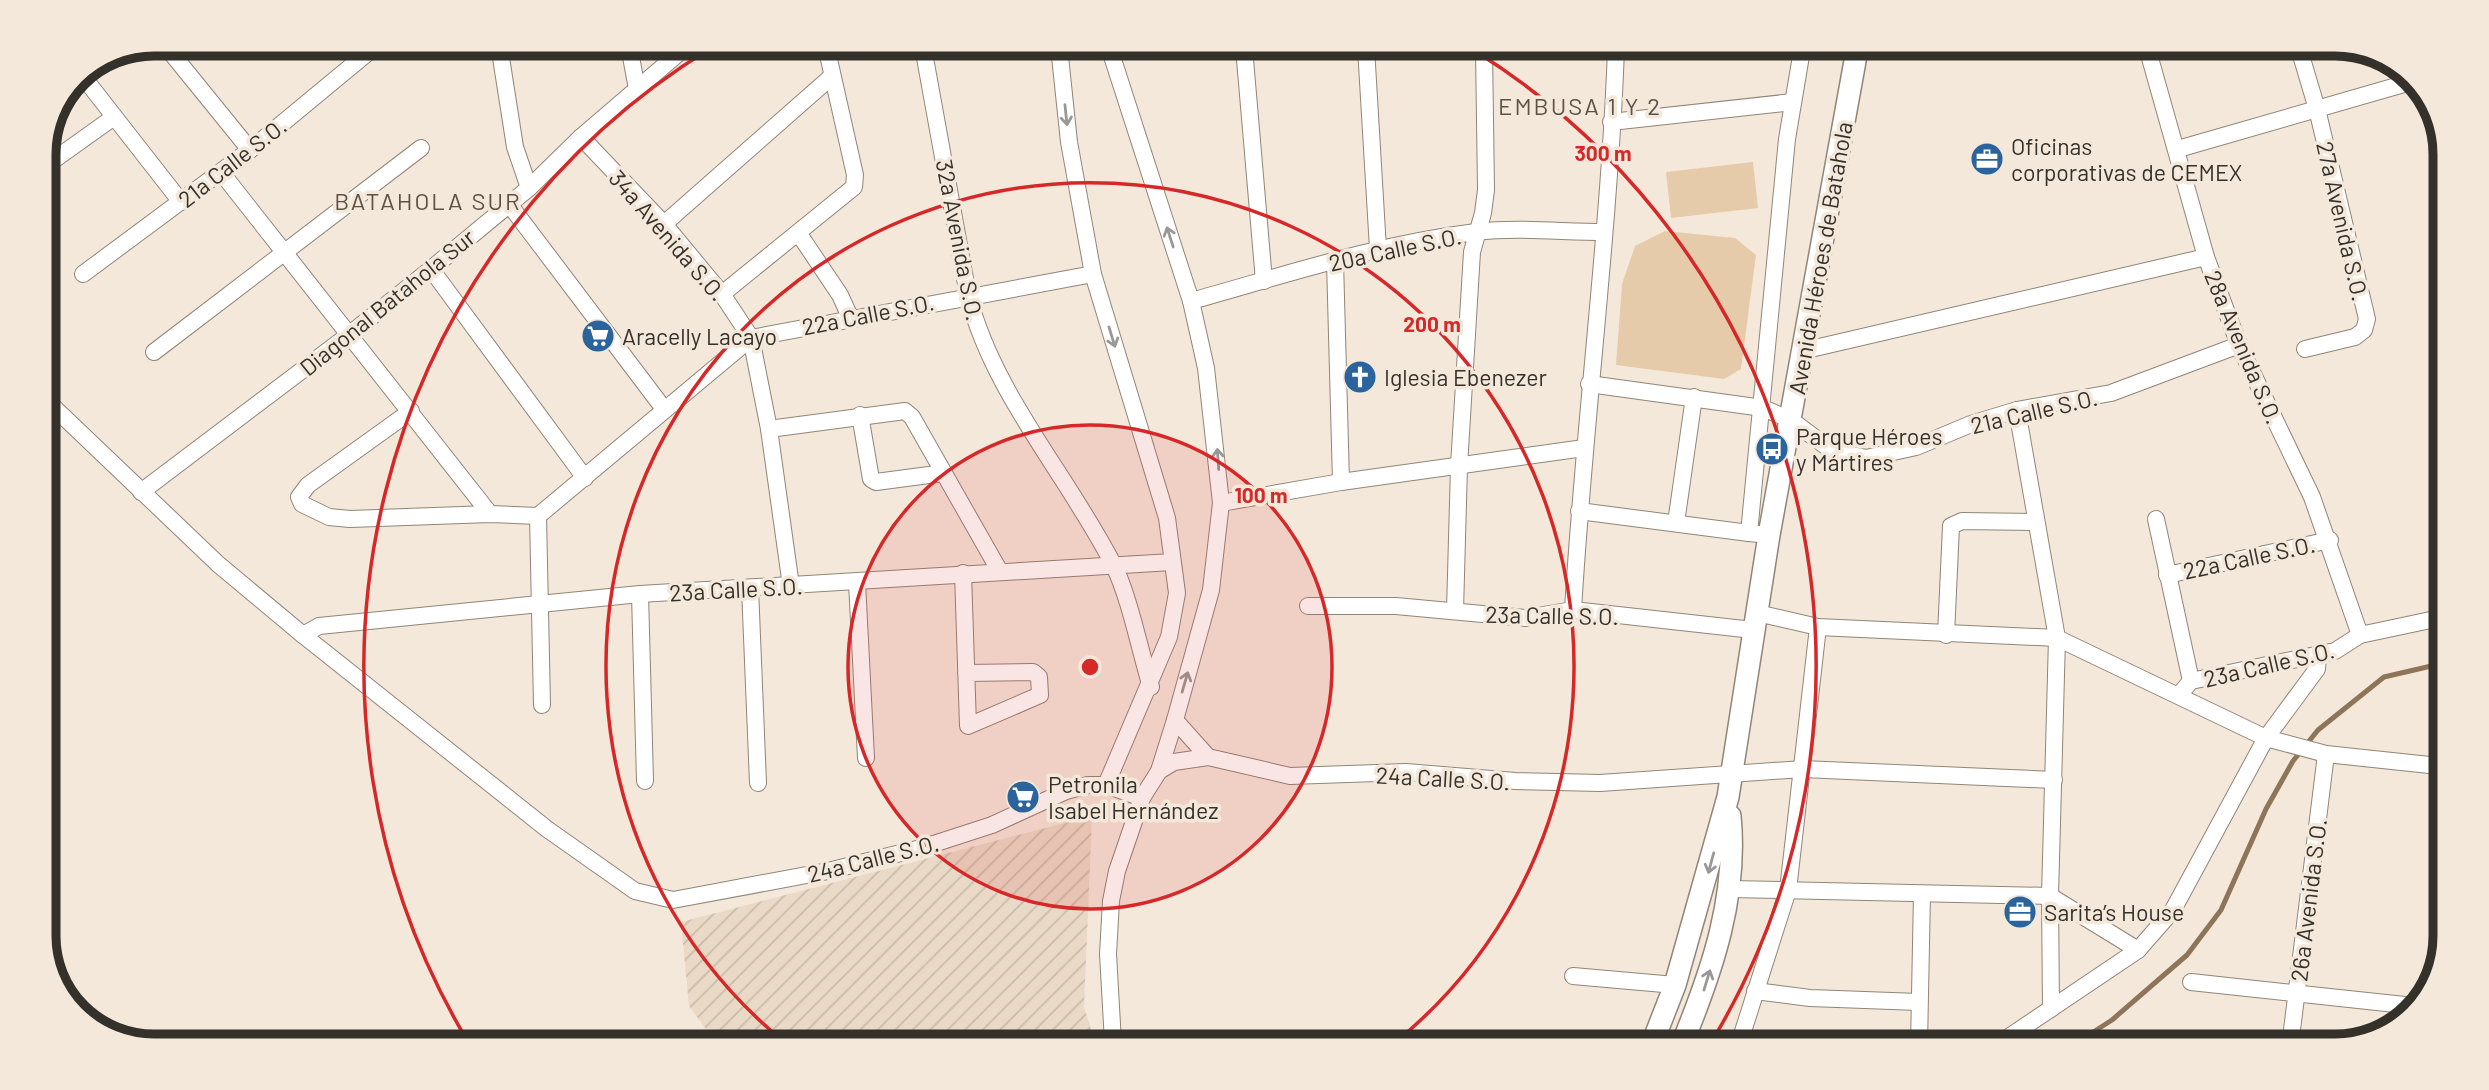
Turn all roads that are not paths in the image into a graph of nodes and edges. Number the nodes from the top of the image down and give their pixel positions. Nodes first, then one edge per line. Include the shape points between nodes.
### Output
1 (174, 56) edge
2 (364, 56) edge
3 (501, 56) edge
4 (631, 56) edge
5 (675, 56) edge
6 (828, 56) edge
7 (925, 56) edge
8 (1060, 56) edge
9 (1111, 56) edge
10 (1245, 56) edge
11 (1366, 56) edge
12 (1484, 56) edge
13 (1616, 56) edge
14 (1801, 56) edge
15 (1856, 56) edge
16 (2150, 56) edge
17 (2301, 56) edge
18 (831, 77) junction
19 (87, 82) edge
20 (2403, 84) edge
21 (637, 89) junction
22 (1793, 102) junction
23 (2317, 109) junction
24 (114, 117) junction
25 (1611, 122) junction
26 (581, 137) junction
27 (421, 148) dead end
28 (2178, 149) junction
29 (250, 150) junction
30 (56, 158) edge
31 (221, 172) junction
32 (529, 188) junction
33 (181, 202) junction
34 (509, 204) junction
35 (664, 224) junction
36 (1479, 232) junction
37 (1604, 232) junction
38 (799, 234) junction
39 (1378, 248) junction
40 (285, 253) junction
41 (2206, 257) junction
42 (1335, 261) junction
43 (430, 270) junction
44 (83, 274) dead end
45 (1093, 274) junction
46 (1264, 281) junction
47 (722, 294) junction
48 (968, 295) junction
49 (1191, 301) junction
50 (849, 317) junction
51 (351, 334) junction
52 (751, 338) junction
53 (2239, 345) junction
54 (2305, 349) dead end
55 (1802, 351) junction
56 (154, 352) dead end
57 (1589, 384) junction
58 (1694, 397) junction
59 (1763, 408) junction
60 (664, 409) junction
61 (56, 410) edge
62 (2017, 410) junction
63 (411, 411) junction
64 (860, 415) junction
65 (1791, 420) junction
66 (769, 429) junction
67 (1584, 448) junction
68 (1459, 466) junction
69 (944, 473) junction
70 (585, 478) junction
71 (1341, 482) junction
72 (141, 492) junction
73 (1221, 503) junction
74 (1579, 511) junction
75 (490, 514) junction
76 (538, 516) junction
77 (2156, 519) dead end
78 (2035, 522) junction
79 (1676, 523) junction
80 (1759, 534) junction
81 (2330, 540) junction
82 (1172, 562) junction
83 (1114, 566) junction
84 (999, 570) junction
85 (963, 573) junction
86 (2167, 575) junction
87 (857, 582) junction
88 (790, 586) junction
89 (750, 588) junction
90 (640, 594) junction
91 (540, 602) junction
92 (1308, 606) dead end
93 (1573, 610) junction
94 (1455, 611) junction
95 (2433, 620) edge
96 (1755, 621) junction
97 (1818, 627) junction
98 (303, 635) junction
99 (1946, 635) junction
100 (2361, 635) junction
101 (2057, 638) junction
102 (2318, 655) junction
103 (967, 673) junction
104 (2191, 681) junction
105 (1151, 687) junction
106 (2179, 695) junction
107 (542, 705) dead end
108 (1175, 720) junction
109 (2266, 738) junction
110 (2320, 752) junction
111 (1208, 757) junction
112 (866, 758) dead end
113 (2433, 765) edge
114 (1803, 769) junction
115 (1159, 771) junction
116 (1732, 774) junction
117 (2054, 780) junction
118 (645, 781) dead end
119 (758, 783) dead end
120 (1106, 785) junction
121 (1728, 797) junction
122 (1142, 798) junction
123 (1730, 889) junction
124 (1788, 890) junction
125 (1922, 894) junction
126 (2050, 896) junction
127 (2138, 950) junction
128 (1573, 976) dead end
129 (2191, 982) dead end
130 (1675, 985) junction
131 (1755, 991) junction
132 (2297, 995) junction
133 (1919, 1002) junction
134 (2404, 1005) edge
135 (2051, 1009) junction
136 (1112, 1034) edge
137 (1656, 1034) edge
138 (1686, 1034) edge
139 (1742, 1034) edge
140 (1919, 1034) edge
141 (2014, 1034) edge
142 (2292, 1034) edge

1 - 29 street
2 - 29 street, 21a Calle S.O.
3 - 32 street via 515,147
4 - 21 street
5 - 21 street, Diagonal Batahola Sur
6 - 18 street
7 - 48 street, 32a Avenida S.O.
8 -> 45 street via 1069,142
49 -> 9 street
10 - 46 street
11 - 39 street
12 - 36 street via 1486,190
13 - 25 street
14 - 22 street
15 - 55 main road, Avenida Héroes de Batahola
16 - 28 street, 28a Avenida S.O.
17 - 23 street, 27a Avenida S.O.
18 - 35 street
18 - 38 street via 854,187
19 - 24 street
20 - 23 street
21 - 26 street, Diagonal Batahola Sur
22 - 25 street
22 - 59 street
23 - 28 street
23 - 54 street, 27a Avenida S.O. via 2367,320 2355,337
24 - 30 street
24 - 33 street
25 - 37 street
26 - 32 street, Diagonal Batahola Sur
26 - 35 street, 34a Avenida S.O.
27 - 40 street
28 - 41 street, 28a Avenida S.O.
29 - 31 street, 21a Calle S.O.
31 - 33 street, 21a Calle S.O.
31 - 40 street
32 - 34 street, Diagonal Batahola Sur
33 - 44 street, 21a Calle S.O.
34 - 43 street, Diagonal Batahola Sur
34 - 60 street
35 - 47 street, 34a Avenida S.O.
36 - 37 street, 20a Calle S.O.
36 - 39 street, 20a Calle S.O.
36 - 68 street via 1472,252
37 - 57 street
38 - 47 street
38 - 50 street via 840,295
39 - 42 street, 20a Calle S.O.
40 - 51 street
40 - 56 street
41 - 53 street, 28a Avenida S.O.
41 - 55 street
42 - 46 street, 20a Calle S.O.
42 - 71 street
43 - 51 street, Diagonal Batahola Sur
43 - 70 street
45 - 48 street, 22a Calle S.O.
45 -> 82 street via 1167,518
46 - 49 street, 20a Calle S.O.
47 - 52 street, 34a Avenida S.O.
48 - 50 street, 22a Calle S.O.
48 - 83 street, 32a Avenida S.O. via 978,334 996,372
73 -> 49 street via 1206,368
50 - 52 street, 22a Calle S.O.
51 - 63 street
51 - 72 street, Diagonal Batahola Sur
52 - 60 street, 22a Calle S.O.
52 - 66 street, 34a Avenida S.O.
53 - 62 street, 21a Calle S.O. via 2110,393
53 - 81 street, 28a Avenida S.O.
55 - 65 main road, Avenida Héroes de Batahola
57 - 58 street, 21a Calle S.O.
57 - 67 street
58 - 59 street, 21a Calle S.O.
58 - 79 street
59 - 65 street, 21a Calle S.O.
59 - 80 street
60 - 70 street, 22a Calle S.O.
61 - 72 street
62 - 65 street, 21a Calle S.O. via 1916,447 1866,458 1830,450
62 - 78 street
63 - 75 street
63 - 75 street via 308,485 299,498 302,504 329,517 350,519
64 - 66 street
64 - 69 street via 905,411
64 - 69 street via 871,479
65 - 80 main road, Avenida Héroes de Batahola
66 - 88 street, 34a Avenida S.O.
67 - 68 street
67 - 74 street
68 - 71 street
68 - 94 street
69 - 84 street
70 - 76 street, 22a Calle S.O.
71 - 73 street
72 - 98 street
108 -> 73 street via 1211,590
74 - 79 street
74 - 93 street
75 - 76 street
76 - 91 street
77 - 86 street
78 - 99 street via 1962,521 1951,526
78 - 101 street
79 - 80 street
80 - 96 main road, Avenida Héroes de Batahola
81 - 86 street, 22a Calle S.O.
81 - 100 street, 28a Avenida S.O.
82 - 83 street, 23a Calle S.O.
82 - 105 street via 1177,593 1169,638
83 - 84 street, 23a Calle S.O.
83 - 105 street, 32a Avenida S.O.
84 - 85 street, 23a Calle S.O.
85 - 87 street, 23a Calle S.O.
85 - 103 street
86 - 104 street
87 - 88 street, 23a Calle S.O.
87 - 112 street
88 - 89 street, 23a Calle S.O.
89 - 90 street, 23a Calle S.O.
89 - 119 street
90 - 91 street, 23a Calle S.O.
90 - 118 street
91 - 98 street, 23a Calle S.O. via 319,626
91 - 107 street
92 - 94 street, 23a Calle S.O.
93 - 94 street, 23a Calle S.O. via 1526,618
93 - 96 street, 23a Calle S.O.
95 - 100 street, 23a Calle S.O.
96 - 97 street, 23a Calle S.O.
96 - 116 main road, Avenida Héroes de Batahola
97 - 99 street, 23a Calle S.O.
97 - 114 street
98 - 120 street, 24a Calle S.O. via 547,829 635,891 673,900 921,848 992,825 1066,791
99 - 101 street, 23a Calle S.O.
100 - 102 street, 23a Calle S.O. via 2336,651
101 - 106 street, 23a Calle S.O.
101 - 117 street
102 - 104 street, 23a Calle S.O.
102 - 109 street via 2307,684
103 - 103 street via 968,726 1040,695 1040,677 1033,672
104 - 106 street, 23a Calle S.O.
105 - 120 street
106 - 109 street, 23a Calle S.O.
108 - 111 street
108 - 115 street
109 - 110 street, 23a Calle S.O.
109 - 127 street via 2174,910
110 - 113 street, 23a Calle S.O.
110 - 132 street, 26a Avenida S.O.
111 - 115 street, 24a Calle S.O. via 1174,762
111 - 116 street, 24a Calle S.O. via 1290,776 1405,772 1600,783
114 - 116 street, 24a Calle S.O.
114 - 117 street, 24a Calle S.O.
114 - 124 street
115 - 122 street
116 - 121 main road, Avenida Héroes de Batahola
117 - 126 street
120 - 122 street
121 - 123 main road, Avenida Héroes de Batahola
121 -> 130 main road, Avenida Héroes de Batahola
122 - 136 street via 1111,901 1108,994
123 - 124 street
138 -> 123 main road, Avenida Héroes de Batahola via 1703,993
124 - 125 street
124 - 131 street
125 - 126 street
125 - 133 street
126 - 127 street
126 - 135 street
127 - 135 street
128 - 130 street
129 - 132 street
130 - 137 main road, Avenida Héroes de Batahola
131 - 133 street
131 - 139 street
132 - 134 street
132 - 142 street, 26a Avenida S.O.
133 - 140 street
135 - 141 street

